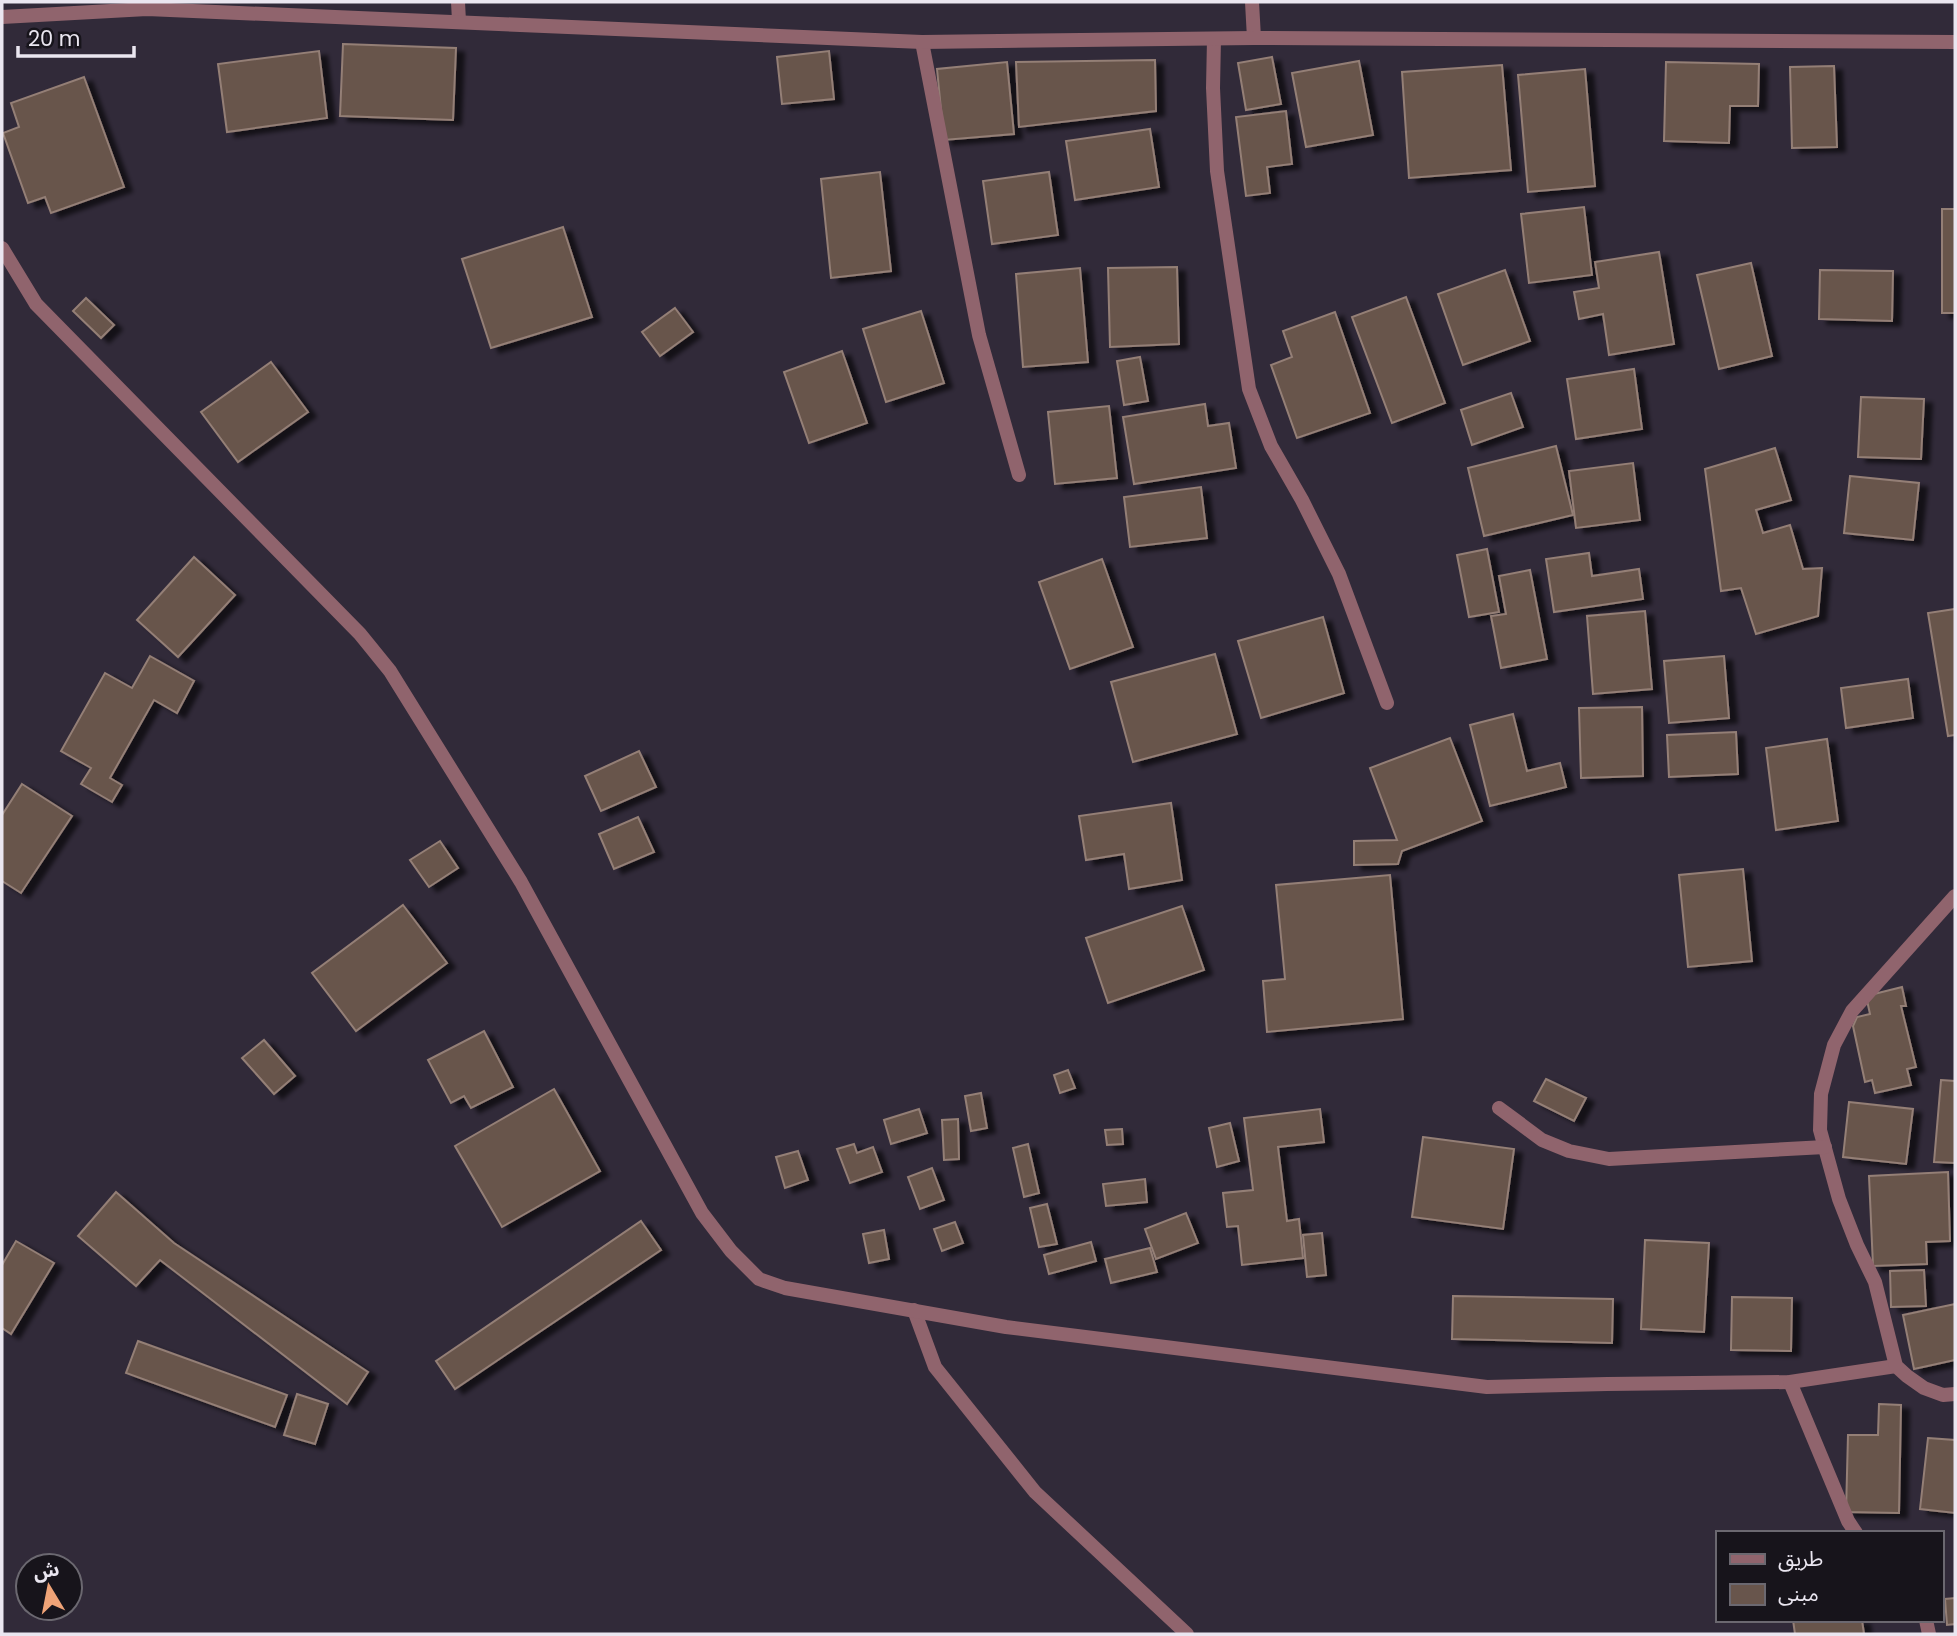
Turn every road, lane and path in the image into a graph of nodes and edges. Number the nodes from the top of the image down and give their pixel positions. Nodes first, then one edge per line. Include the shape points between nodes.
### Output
1 (458, 2) edge
2 (1252, 2) edge
3 (2, 17) edge
4 (459, 20) junction
5 (1254, 38) junction
6 (1214, 39) junction
7 (922, 41) junction
8 (1955, 42) edge
9 (2, 248) edge
10 (1019, 475) dead end
11 (1387, 703) dead end
12 (1955, 896) edge
13 (1499, 1108) dead end
14 (1825, 1147) junction
15 (914, 1310) junction
16 (1896, 1366) junction
17 (1790, 1382) junction
18 (1955, 1394) edge
19 (1855, 1531) edge
20 (1187, 1634) edge

1 - 4 street
2 - 5 street
3 - 4 street via 147,9
4 - 7 street
5 - 6 street
5 - 8 street
6 - 7 street
6 - 11 street via 1217,171 1249,389 1271,446 1339,574
7 - 10 street via 979,335
9 - 15 street via 36,304 360,634 390,671 521,882 702,1213 731,1251 759,1279 785,1288
12 - 14 street via 1852,1011 1835,1045 1821,1094 1820,1130
13 - 14 street via 1542,1140 1569,1151 1609,1158
14 - 16 street via 1839,1199 1875,1282
15 - 17 street via 1006,1327 1487,1387
15 - 20 street via 935,1367 1035,1492
16 - 17 street
16 - 18 street via 1924,1388
17 - 19 street

